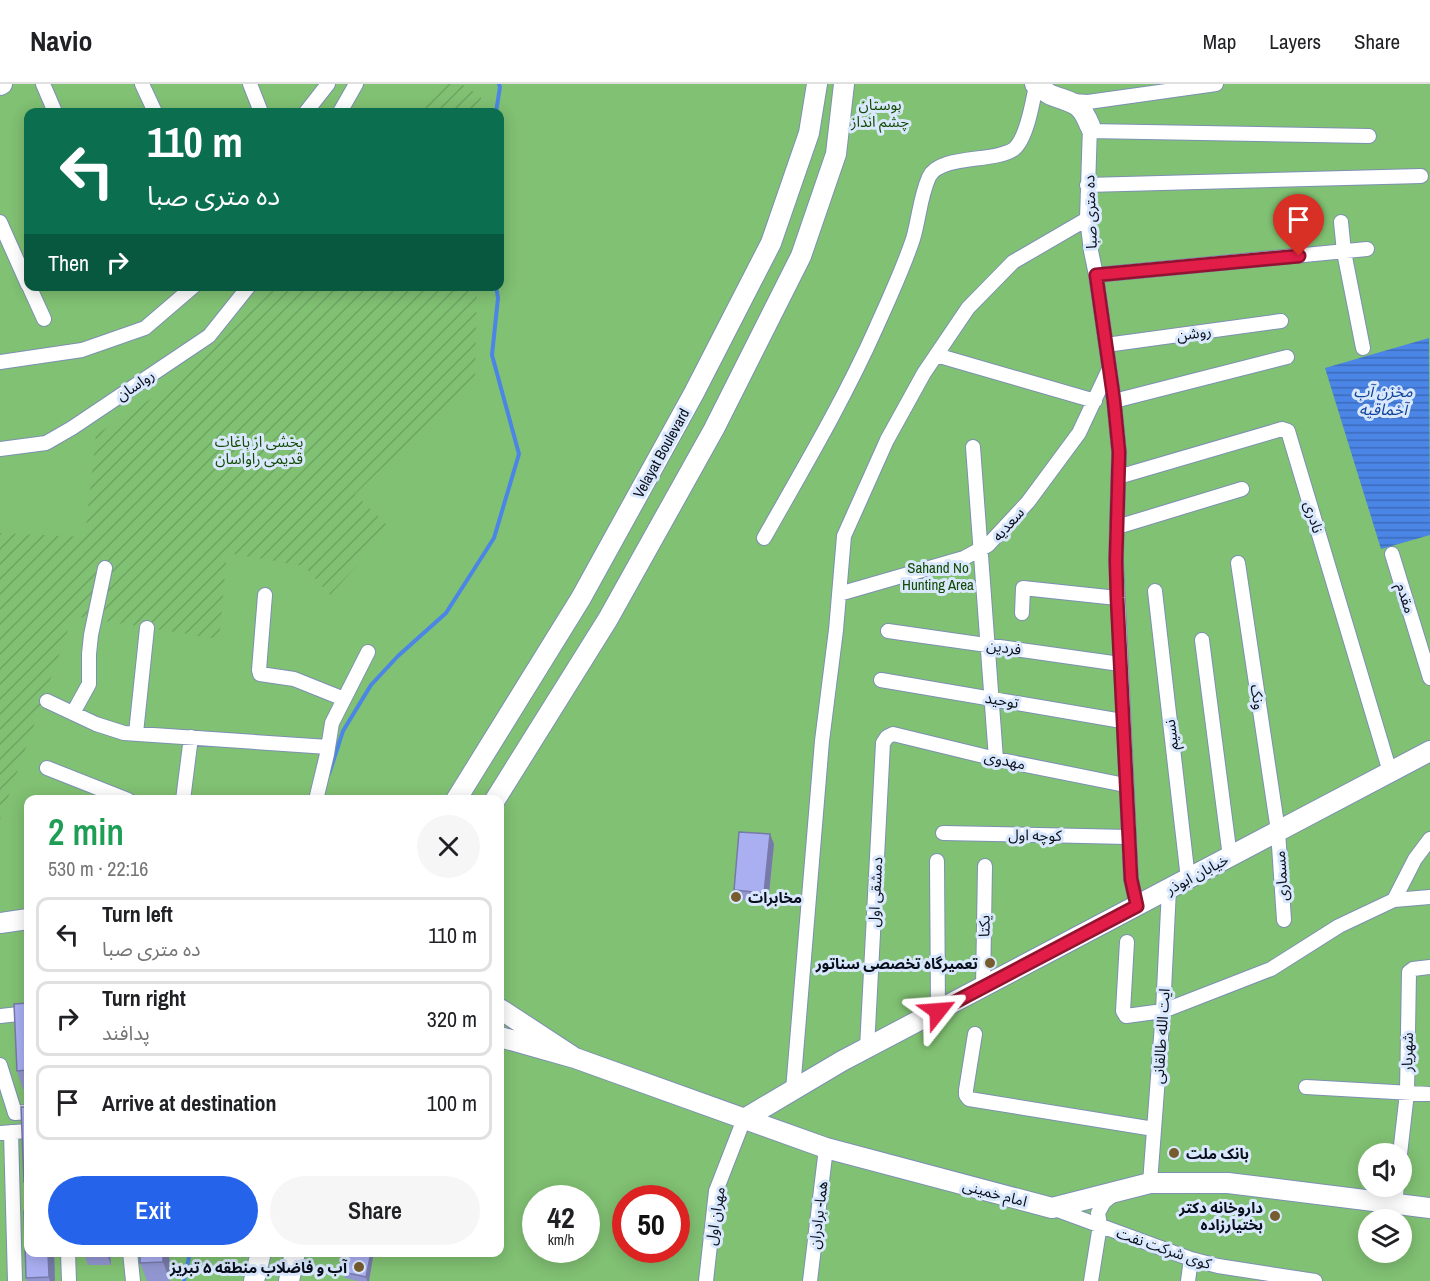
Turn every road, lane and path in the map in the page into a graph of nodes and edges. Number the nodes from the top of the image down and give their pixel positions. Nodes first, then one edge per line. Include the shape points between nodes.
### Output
1 (43, 84) edge
2 (142, 84) edge
3 (250, 84) edge
4 (328, 84) edge
5 (356, 84) edge
6 (817, 84) edge
7 (844, 84) edge
8 (1216, 84) edge
9 (1036, 85) edge
10 (1121, 90) edge
11 (1072, 101) junction
12 (53, 108) edge
13 (153, 108) edge
14 (259, 108) edge
15 (309, 108) edge
16 (342, 108) edge
17 (1089, 129) junction
18 (1369, 135) dead end
19 (1421, 176) dead end
20 (1087, 185) junction
21 (1087, 219) junction
22 (0, 222) edge
23 (1341, 222) dead end
24 (1367, 249) dead end
25 (1344, 252) junction
26 (24, 275) edge
27 (1096, 275) junction
28 (31, 291) edge
29 (188, 291) edge
30 (245, 291) edge
31 (44, 319) dead end
32 (1281, 321) dead end
33 (1106, 345) junction
34 (1363, 348) dead end
35 (936, 355) junction
36 (1287, 357) dead end
37 (0, 362) edge
38 (1110, 369) junction
39 (1095, 401) junction
40 (1114, 401) junction
41 (973, 447) dead end
42 (0, 449) edge
43 (1118, 477) junction
44 (1242, 489) dead end
45 (1117, 527) junction
46 (764, 538) dead end
47 (981, 549) junction
48 (1392, 554) dead end
49 (1238, 563) dead end
50 (105, 568) dead end
51 (1155, 591) dead end
52 (839, 594) junction
53 (265, 595) dead end
54 (1117, 598) junction
55 (1022, 613) dead end
56 (147, 628) dead end
57 (888, 631) dead end
58 (1202, 640) dead end
59 (988, 645) junction
60 (368, 652) dead end
61 (1120, 664) junction
62 (1430, 678) edge
63 (881, 680) dead end
64 (344, 699) junction
65 (992, 699) junction
66 (47, 701) dead end
67 (73, 713) junction
68 (1122, 721) junction
69 (136, 733) junction
70 (887, 737) joint
71 (191, 738) junction
72 (328, 747) junction
73 (1430, 751) edge
74 (996, 759) junction
75 (47, 768) dead end
76 (1390, 772) junction
77 (1125, 784) junction
78 (114, 795) edge
79 (184, 795) edge
80 (317, 795) edge
81 (459, 795) edge
82 (498, 795) edge
83 (1278, 831) junction
84 (943, 833) dead end
85 (1128, 837) junction
86 (1430, 839) edge
87 (1230, 857) junction
88 (937, 861) dead end
89 (985, 866) dead end
90 (1188, 879) junction
91 (1169, 889) junction
92 (1430, 897) edge
93 (1394, 900) junction
94 (1137, 906) junction
95 (24, 919) edge
96 (1284, 920) dead end
97 (0, 922) edge
98 (1127, 942) dead end
99 (1430, 967) edge
100 (983, 987) junction
101 (938, 1011) junction
102 (1163, 1011) junction
103 (504, 1012) edge
104 (24, 1013) edge
105 (0, 1016) edge
106 (975, 1034) dead end
107 (504, 1038) edge
108 (867, 1048) junction
109 (575, 1058) junction
110 (0, 1065) edge
111 (1306, 1087) dead end
112 (793, 1090) junction
113 (1407, 1093) junction
114 (1430, 1094) edge
115 (24, 1112) edge
116 (744, 1119) junction
117 (1154, 1129) junction
118 (24, 1131) edge
119 (5, 1133) edge
120 (1401, 1143) edge
121 (826, 1148) junction
122 (1150, 1183) junction
123 (1358, 1192) edge
124 (1116, 1193) junction
125 (1401, 1197) edge
126 (1052, 1208) junction
127 (1430, 1208) edge
128 (24, 1217) edge
129 (13, 1218) junction
130 (1100, 1225) junction
131 (68, 1257) edge
132 (131, 1257) edge
133 (260, 1257) edge
134 (294, 1257) edge
135 (1191, 1259) junction
136 (1265, 1277) edge
137 (15, 1281) edge
138 (69, 1281) edge
139 (133, 1281) edge
140 (254, 1281) edge
141 (289, 1281) edge
142 (706, 1281) edge
143 (810, 1281) edge
144 (1091, 1281) edge
145 (1188, 1281) edge
146 (1311, 1281) edge

1 - 12 street
2 - 13 street
3 - 14 street
4 - 15 street
5 - 16 street
6 - 81 main road, Velayat Boulevard via 809,133 771,243 581,598
7 - 82 main road via 836,154 801,256 714,429 608,619
8 - 10 street
9 - 11 main road
9 - 46 street via 1028,124 1015,148 938,168 930,175 913,238 875,330 824,432
10 - 11 street via 1088,102
11 - 17 main road via 1083,110
17 - 18 street
17 - 20 street, ده متری صبا
19 - 20 street
20 - 21 street, ده متری صبا
21 - 27 street, ده متری صبا
21 - 35 street via 1013,262 968,308
22 - 26 street
23 - 25 street
24 - 25 street
25 - 27 street
25 - 34 street
27 - 33 street, ده متری صبا
28 - 31 street
29 - 37 street via 145,328 82,350
30 - 42 street, رواسان via 209,336 81,421 46,442
32 - 33 street, روشن
33 - 38 street, ده متری صبا
35 - 39 street
35 - 52 street via 887,440 844,536
36 - 40 street
38 - 39 street, سعدیه
38 - 40 street, ده متری صبا
39 - 47 street, سعدیه via 1079,433 1028,502
40 - 43 street, ده متری صبا
41 - 47 street
43 - 45 street, ده متری صبا
43 - 76 street, نادری via 1282,429 1288,431
44 - 45 street
45 - 54 street, ده متری صبا
47 - 52 street, سعدیه via 964,558
47 - 59 street
48 - 62 street, مقدم
49 - 83 street, ونک
50 - 67 street via 91,635 89,684
51 - 90 street, نسیم
52 - 112 street via 822,741
53 - 64 street via 260,674 294,679
54 - 55 street via 1023,588
54 - 61 street, ده متری صبا
56 - 69 street
57 - 59 street, فردین
58 - 87 street
59 - 61 street, فردین
59 - 65 street
60 - 64 street
61 - 68 street, ده متری صبا
63 - 65 street, توحید
64 - 72 street via 332,723
65 - 68 street, توحید
65 - 74 street
66 - 67 street
67 - 69 street via 124,733
68 - 77 street, ده متری صبا
69 - 71 street
70 - 74 street, مهدوی via 893,734
70 - 108 street, دمشقی اول via 883,743
71 - 72 street
71 - 79 street
72 - 80 street
73 - 76 main road, خیابان ابوذر
74 - 77 street, مهدوی
75 - 78 street
76 - 83 main road, خیابان ابوذر
77 - 85 street, ده متری صبا
83 - 87 main road, خیابان ابوذر
83 - 96 street, مسماری
84 - 85 street, کوچه اول
85 - 94 street, ده متری صبا
86 - 93 street
87 - 90 main road, خیابان ابوذر
88 - 101 street
89 - 100 street, یکتا
90 - 91 main road, خیابان ابوذر
91 - 94 main road, خیابان ابوذر
91 - 102 street, ایت الله طالقانی
92 - 93 street
93 - 102 street via 1339,926 1271,969
94 - 100 main road, خیابان ابوذر
95 - 97 main road
98 - 102 street via 1124,1015
99 - 113 street, شهریار via 1409,972
100 - 101 main road, خیابان ابوذر
101 - 108 main road, خیابان ابوذر
102 - 117 street, ایت الله طالقانی
103 - 109 main road
104 - 105 street
106 - 117 street via 966,1090 969,1100
107 - 109 main road
108 - 112 main road, خیابان ابوذر
109 - 116 main road, امام خمینی
110 - 115 street via 15,1113
111 - 113 street
112 - 116 main road, خیابان ابوذر
113 - 114 street
113 - 120 street, شهریار
116 - 121 main road, امام خمینی
116 - 142 street, مهران اول via 716,1191
117 - 122 street, ایت الله طالقانی
118 - 119 street
119 - 129 street
121 - 126 main road, امام خمینی
121 - 143 street, هما- برادران
122 - 123 main road, امام خمینی via 1228,1183
122 - 124 main road, امام خمینی
124 - 126 main road, امام خمینی
124 - 130 street via 1100,1207
125 - 127 main road, امام خمینی
126 - 130 street, کوی شرکت نفت
128 - 129 street
129 - 137 street
130 - 135 street, کوی شرکت نفت
130 - 144 street
131 - 138 street
132 - 139 street
133 - 140 main road
134 - 141 main road
135 - 136 street, کوی شرکت نفت
135 - 145 street
136 - 146 street, کوی شرکت نفت

